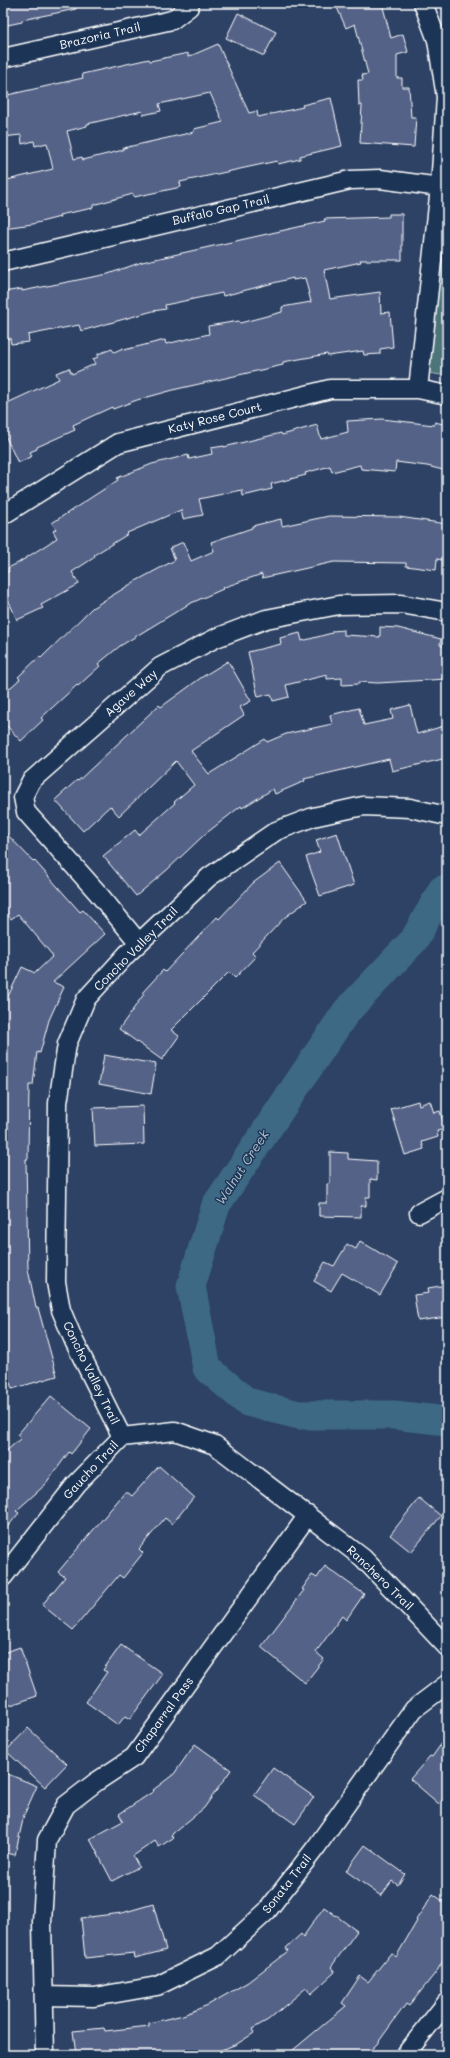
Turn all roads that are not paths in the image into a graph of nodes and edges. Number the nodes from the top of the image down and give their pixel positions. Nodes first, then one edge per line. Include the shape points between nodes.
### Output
1 (190, 3) edge
2 (423, 3) edge
3 (3, 58) edge
4 (440, 187) junction
5 (3, 262) edge
6 (418, 389) junction
7 (447, 395) edge
8 (3, 515) edge
9 (447, 612) edge
10 (447, 816) edge
11 (139, 943) junction
12 (447, 1198) edge
13 (419, 1213) dead end
14 (122, 1437) junction
15 (308, 1516) junction
16 (3, 1577) edge
17 (447, 1646) edge
18 (447, 1684) edge
19 (44, 1996) junction
20 (447, 2002) edge
21 (45, 2055) edge
22 (405, 2055) edge

1 - 3 street, Brazoria Trail via 189,7 172,20
2 - 4 street via 438,40 446,97
4 - 5 street, Buffalo Gap Trail via 380,179 350,180
4 - 6 street
6 - 7 street, Katy Rose Court
6 - 8 street, Katy Rose Court via 330,389 118,443
9 - 11 street, Agave Way via 401,604 339,606 266,619 216,638 160,667 31,781 23,797 26,812
10 - 11 street, Concho Valley Trail via 410,808 364,806 313,817 276,831 209,877
11 - 14 street, Concho Valley Trail via 86,999 67,1044 58,1103 56,1282 60,1303 74,1341
12 - 13 street
14 - 15 street, Gaucho Trail via 175,1431 215,1445
14 - 16 street, Gaucho Trail via 76,1484
15 - 17 street, Ranchero Trail via 363,1558
15 - 19 street, Chaparral Pass via 134,1757 66,1805 47,1840 42,1922
18 - 19 street, Sonata Trail via 414,1708 267,1912 218,1956 157,1986 94,1997
19 - 21 street, Chaparral Pass
20 - 22 street

